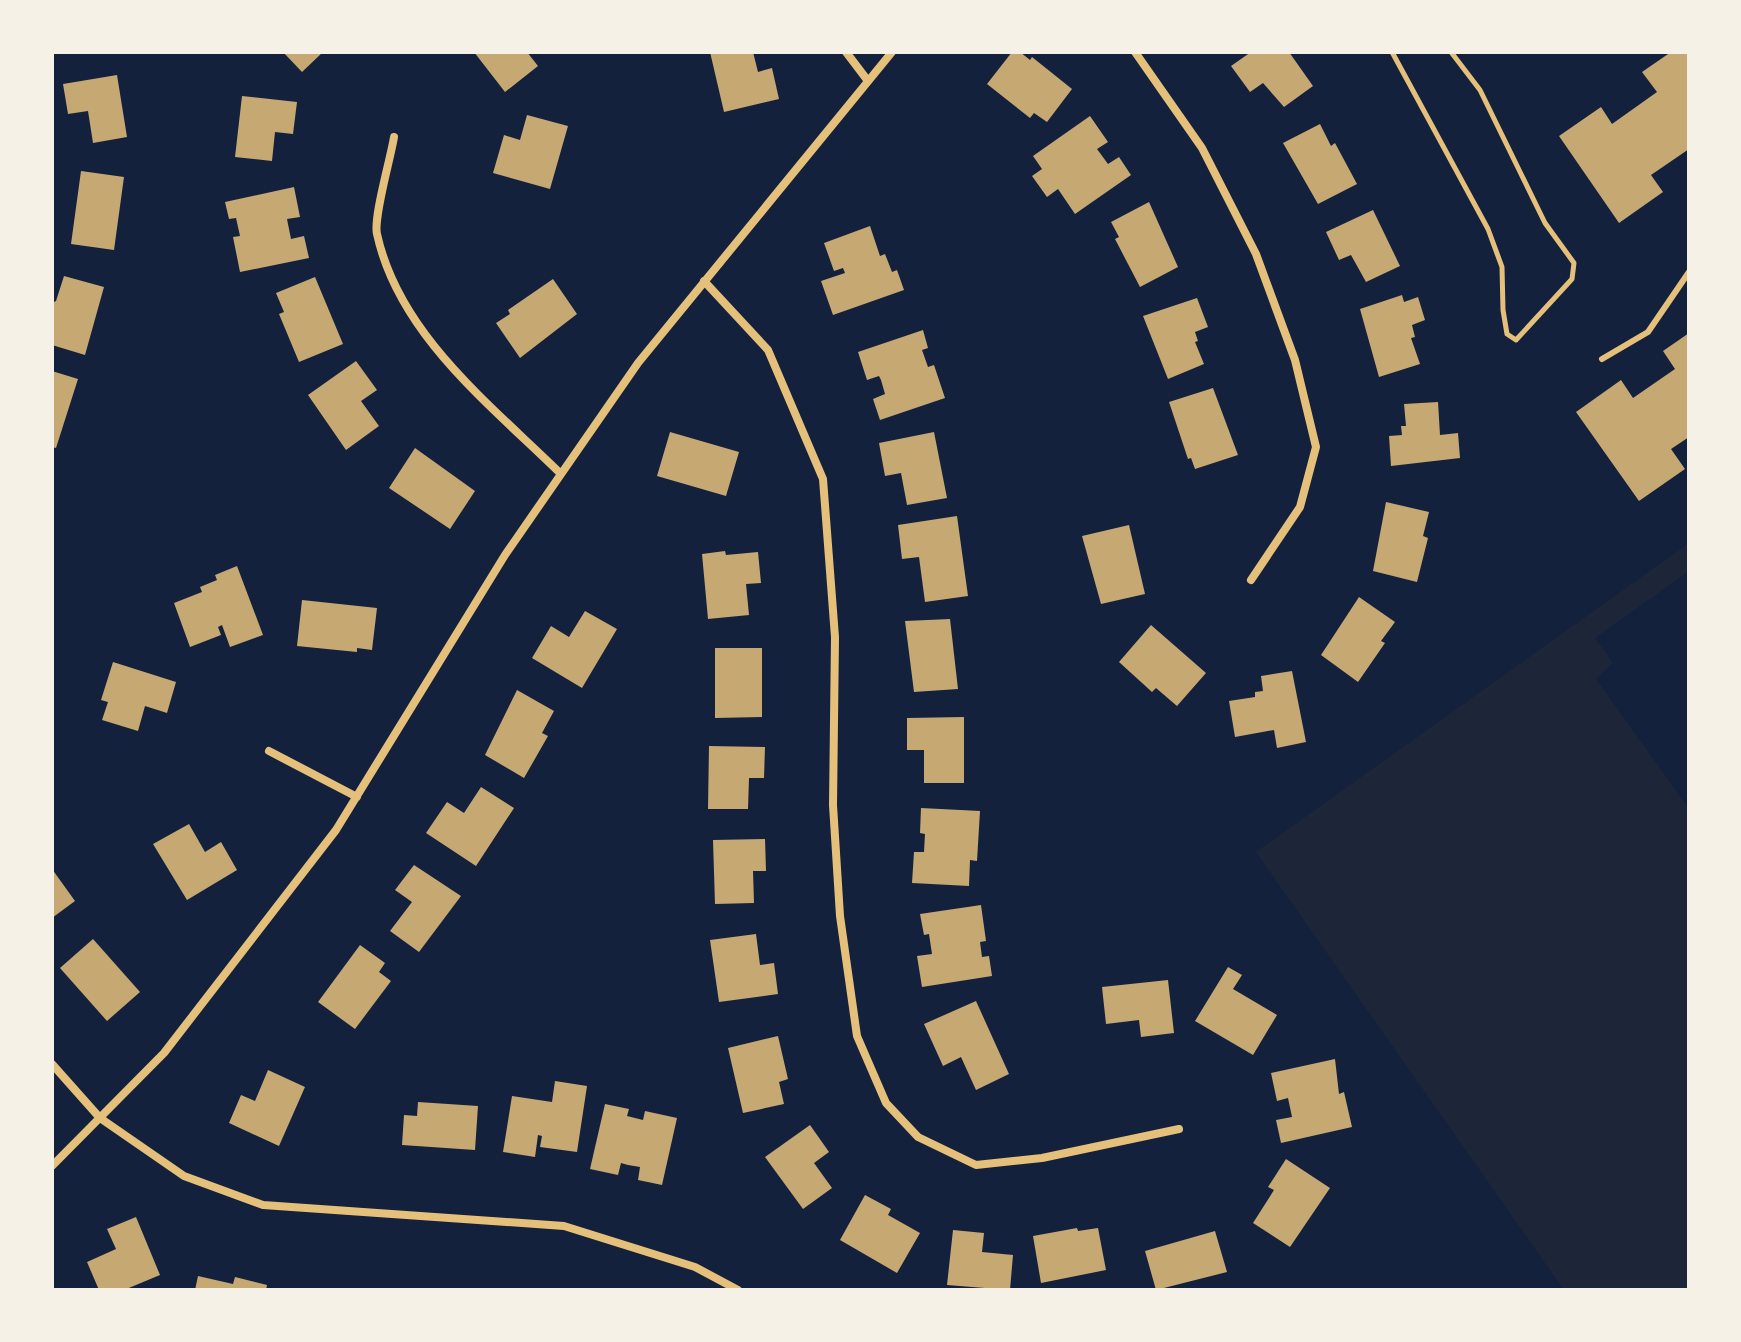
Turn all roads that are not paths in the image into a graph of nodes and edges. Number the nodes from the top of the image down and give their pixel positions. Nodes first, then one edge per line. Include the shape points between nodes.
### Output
1 (846, 52) edge
2 (892, 52) edge
3 (1135, 52) edge
4 (868, 81) junction
5 (394, 137) dead end
6 (1689, 272) edge
7 (704, 281) junction
8 (1602, 359) dead end
9 (561, 474) junction
10 (1251, 580) dead end
11 (269, 751) dead end
12 (357, 797) junction
13 (52, 1064) edge
14 (100, 1118) junction
15 (1179, 1129) dead end
16 (52, 1166) edge
17 (738, 1290) edge

1 - 4 street
2 - 4 street
3 - 10 street via 1202,148 1256,254 1295,360 1316,447 1300,507
4 - 7 street
5 - 9 street via 376,231 405,308 458,374
6 - 8 lane via 1648,332
7 - 9 street via 638,363
7 - 15 street via 768,350 823,479 835,637 833,805 840,916 857,1036 886,1103 918,1137 976,1165 1042,1158
9 - 12 street via 505,555
11 - 12 street
12 - 14 street via 164,1053
13 - 14 street
14 - 16 street
14 - 17 street via 184,1176 263,1205 564,1226 695,1267

